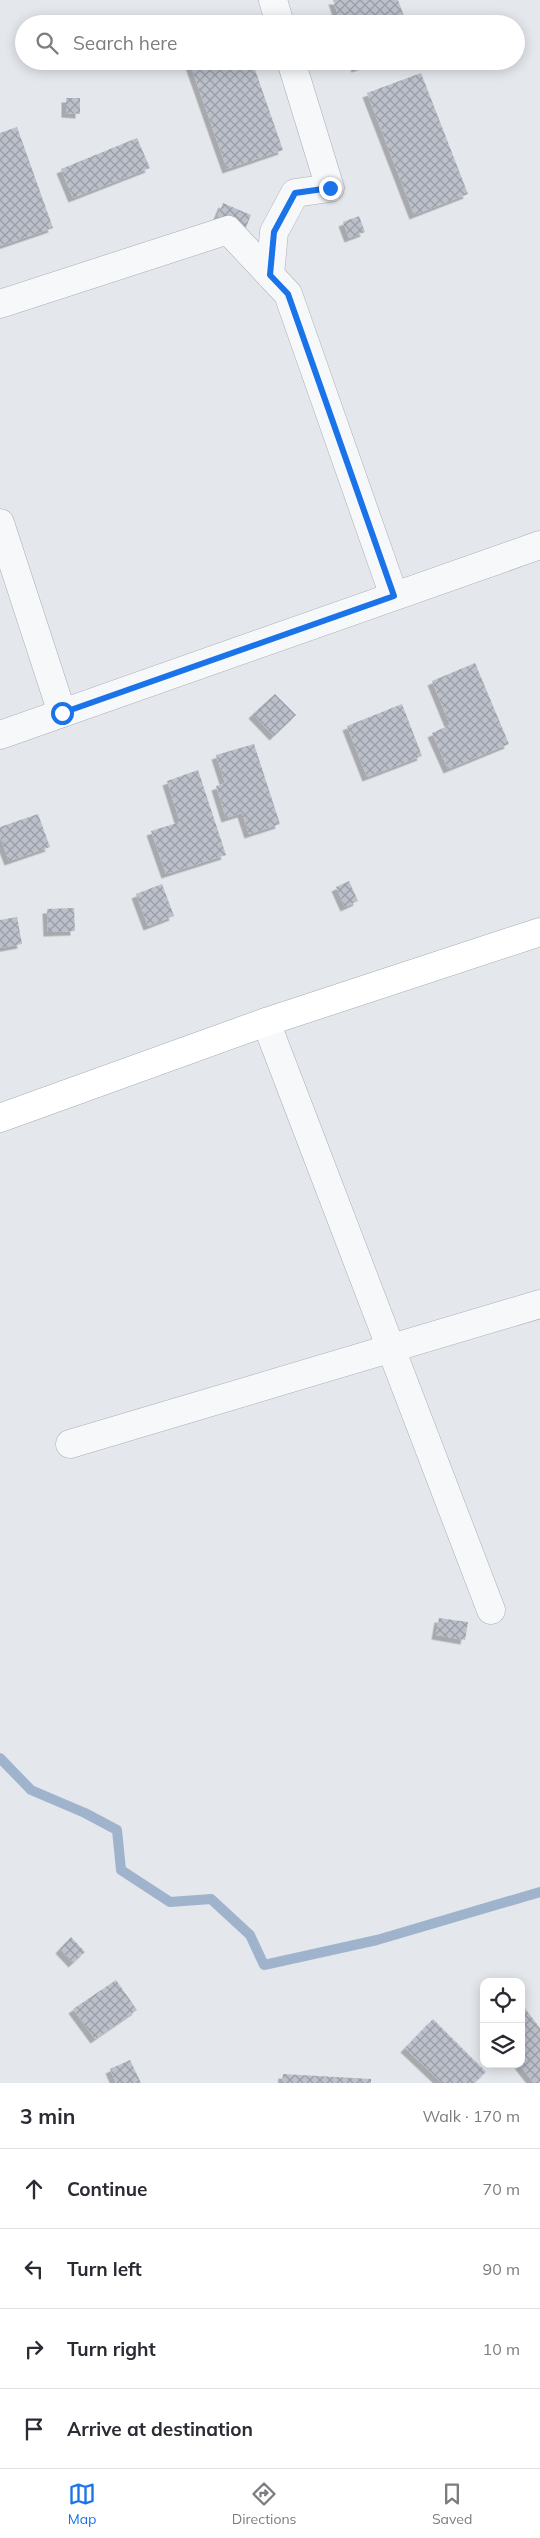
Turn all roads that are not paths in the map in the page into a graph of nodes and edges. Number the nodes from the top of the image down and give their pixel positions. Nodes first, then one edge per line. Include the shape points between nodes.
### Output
1 (273, 0) edge
2 (277, 15) edge
3 (295, 70) edge
4 (270, 275) junction
5 (0, 304) edge
6 (0, 523) edge
7 (540, 545) edge
8 (394, 596) junction
9 (62, 713) junction
10 (0, 735) edge
11 (540, 932) edge
12 (266, 1022) junction
13 (0, 1118) edge
14 (540, 1304) edge
15 (392, 1349) junction
16 (70, 1444) dead end
17 (491, 1610) dead end

1 - 2 street
3 - 4 street via 330,188 295,193 274,232
4 - 5 street via 228,230
4 - 8 street via 288,294
6 - 9 street
7 - 8 street
8 - 9 street
9 - 10 street
11 - 12 main road
12 - 13 main road
12 - 15 street
14 - 15 street
15 - 16 street
15 - 17 street

